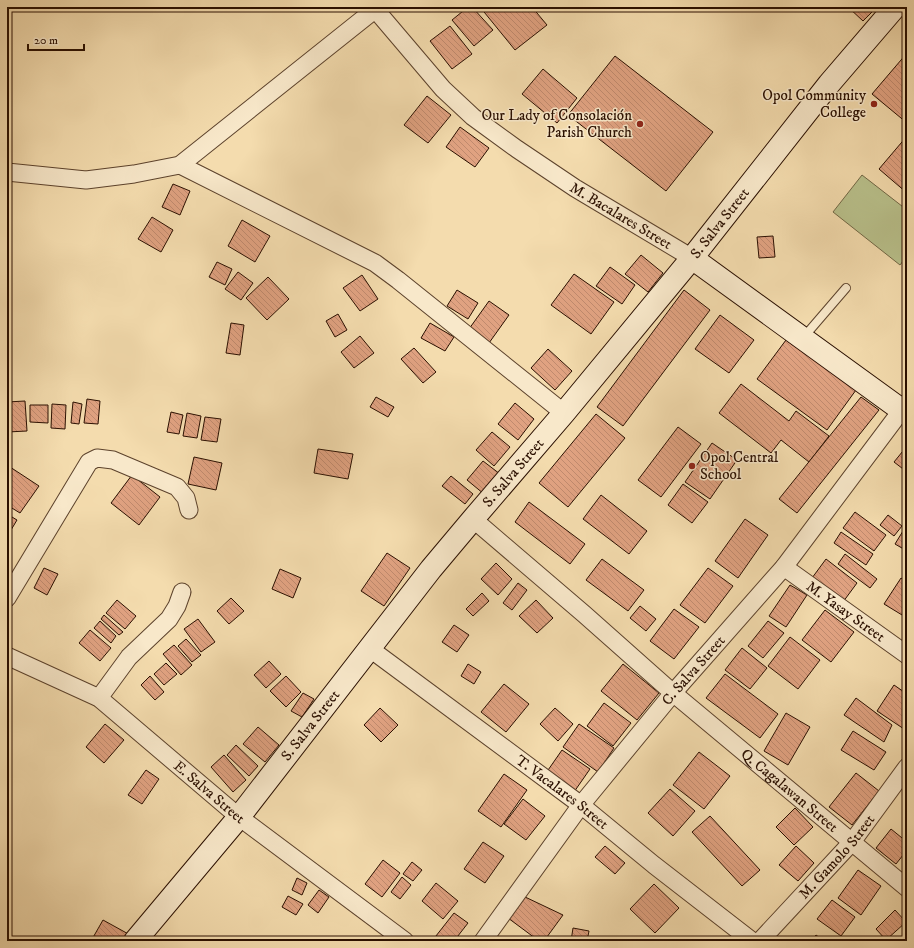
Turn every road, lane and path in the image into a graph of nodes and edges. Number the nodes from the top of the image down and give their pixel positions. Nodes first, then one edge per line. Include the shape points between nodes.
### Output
1 (895, 7) edge
2 (376, 8) edge
3 (180, 165) junction
4 (7, 172) edge
5 (692, 258) junction
6 (846, 288) dead end
7 (802, 339) junction
8 (905, 409) edge
9 (564, 413) junction
10 (189, 510) dead end
11 (472, 519) junction
12 (784, 567) junction
13 (182, 592) dead end
14 (7, 598) edge
15 (370, 648) junction
16 (907, 654) edge
17 (7, 656) edge
18 (673, 693) junction
19 (99, 698) junction
20 (907, 767) edge
21 (581, 805) junction
22 (239, 817) junction
23 (852, 842) junction
24 (907, 888) edge
25 (135, 941) edge
26 (405, 941) edge
27 (483, 941) edge
28 (752, 941) edge
29 (760, 941) edge

1 - 5 street, S. Salva Street via 829,84
2 - 3 street
2 - 5 street, M. Bacalares Street via 443,89 473,117 575,188
3 - 4 street via 86,180
3 - 9 street via 375,263
5 - 7 street, M. Bacalares Street
5 - 9 street, S. Salva Street
6 - 7 lane
7 - 8 street, M. Bacalares Street
8 - 12 street, C. Salva Street
9 - 11 street, S. Salva Street
10 - 14 street via 186,498 177,487 113,460 97,458 89,462
11 - 15 street, S. Salva Street
11 - 18 street, Q. Cagalawan Street
12 - 16 street, M. Yasay Street
12 - 18 street, C. Salva Street
13 - 19 street via 169,619 129,657
15 - 21 street, T. Vacalares Street
15 - 22 street, S. Salva Street
17 - 19 street, E. Salva Street
18 - 21 street, C. Salva Street
18 - 23 street, Q. Cagalawan Street
19 - 22 street, E. Salva Street
20 - 23 street, M. Gamolo Street
21 - 27 street, C. Salva Street
21 - 28 street, T. Vacalares Street
22 - 25 street, S. Salva Street
22 - 26 street, E. Salva Street
23 - 24 street, Q. Cagalawan Street
23 - 29 street, M. Gamolo Street

